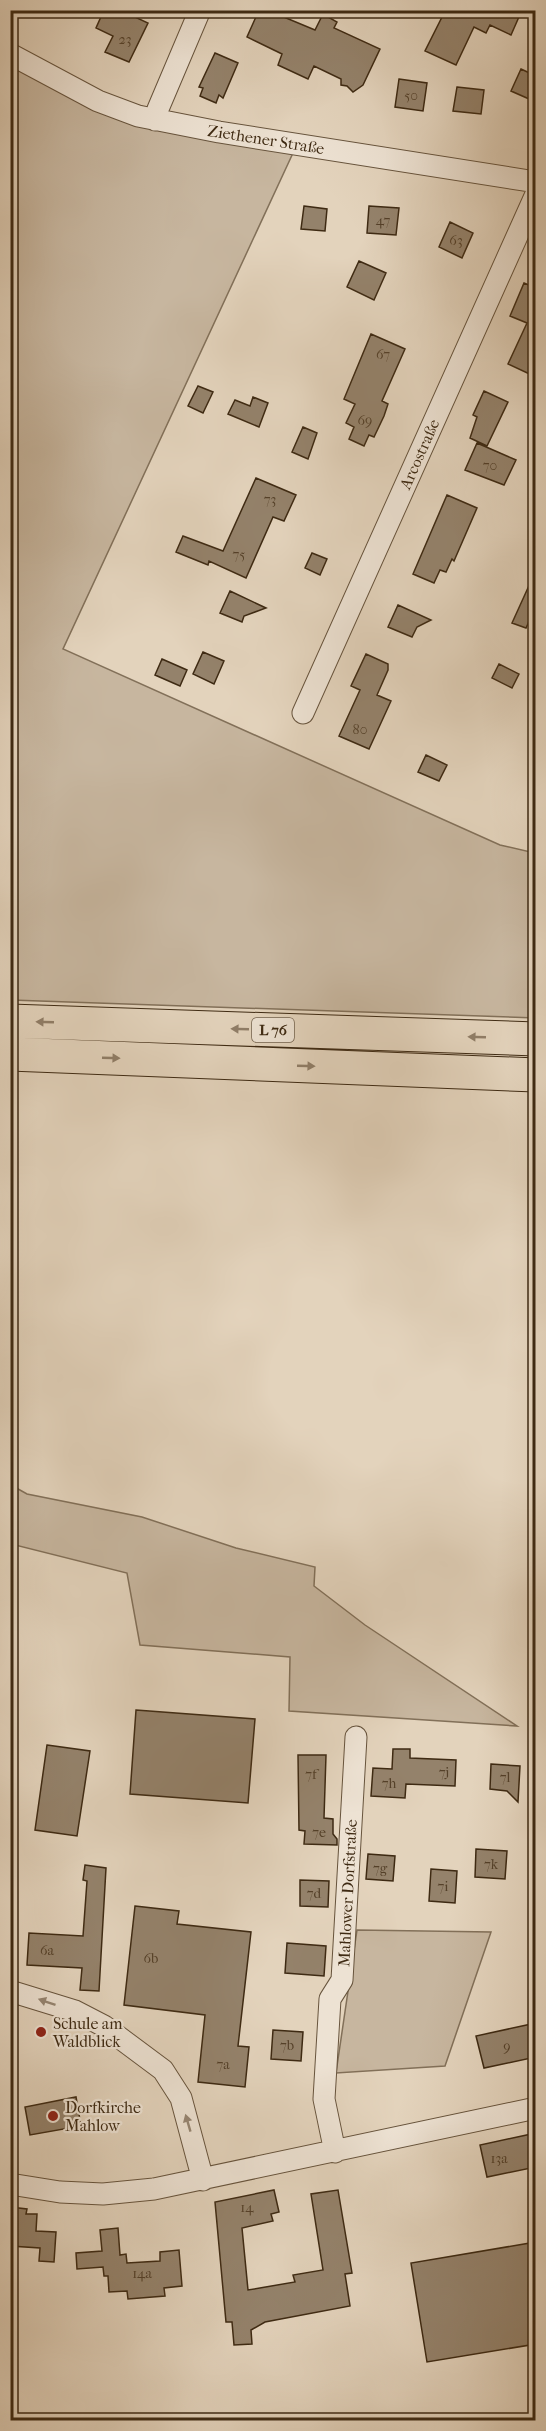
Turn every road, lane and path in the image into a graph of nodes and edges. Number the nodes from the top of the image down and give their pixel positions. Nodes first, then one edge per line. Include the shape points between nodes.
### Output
1 (200, 10) edge
2 (10, 54) edge
3 (155, 120) junction
4 (536, 182) edge
5 (536, 194) edge
6 (303, 713) dead end
7 (10, 1021) edge
8 (536, 1039) edge
9 (10, 1054) edge
10 (536, 1075) edge
11 (356, 1737) dead end
12 (10, 1991) edge
13 (536, 2108) edge
14 (335, 2152) junction
15 (203, 2180) junction
16 (10, 2184) edge

1 - 3 street
2 - 3 street, Ziethener Straße via 98,101
3 - 4 street, Ziethener Straße
5 - 6 street, Arcostraße
8 -> 7 main road, L 76
9 -> 10 main road, L 76
11 - 14 street, Mahlower Dorfstraße via 342,1980 330,1999 324,2099
15 -> 12 street via 181,2098 163,2070 85,2016
13 - 14 street
14 - 15 street
15 - 16 street via 103,2194

